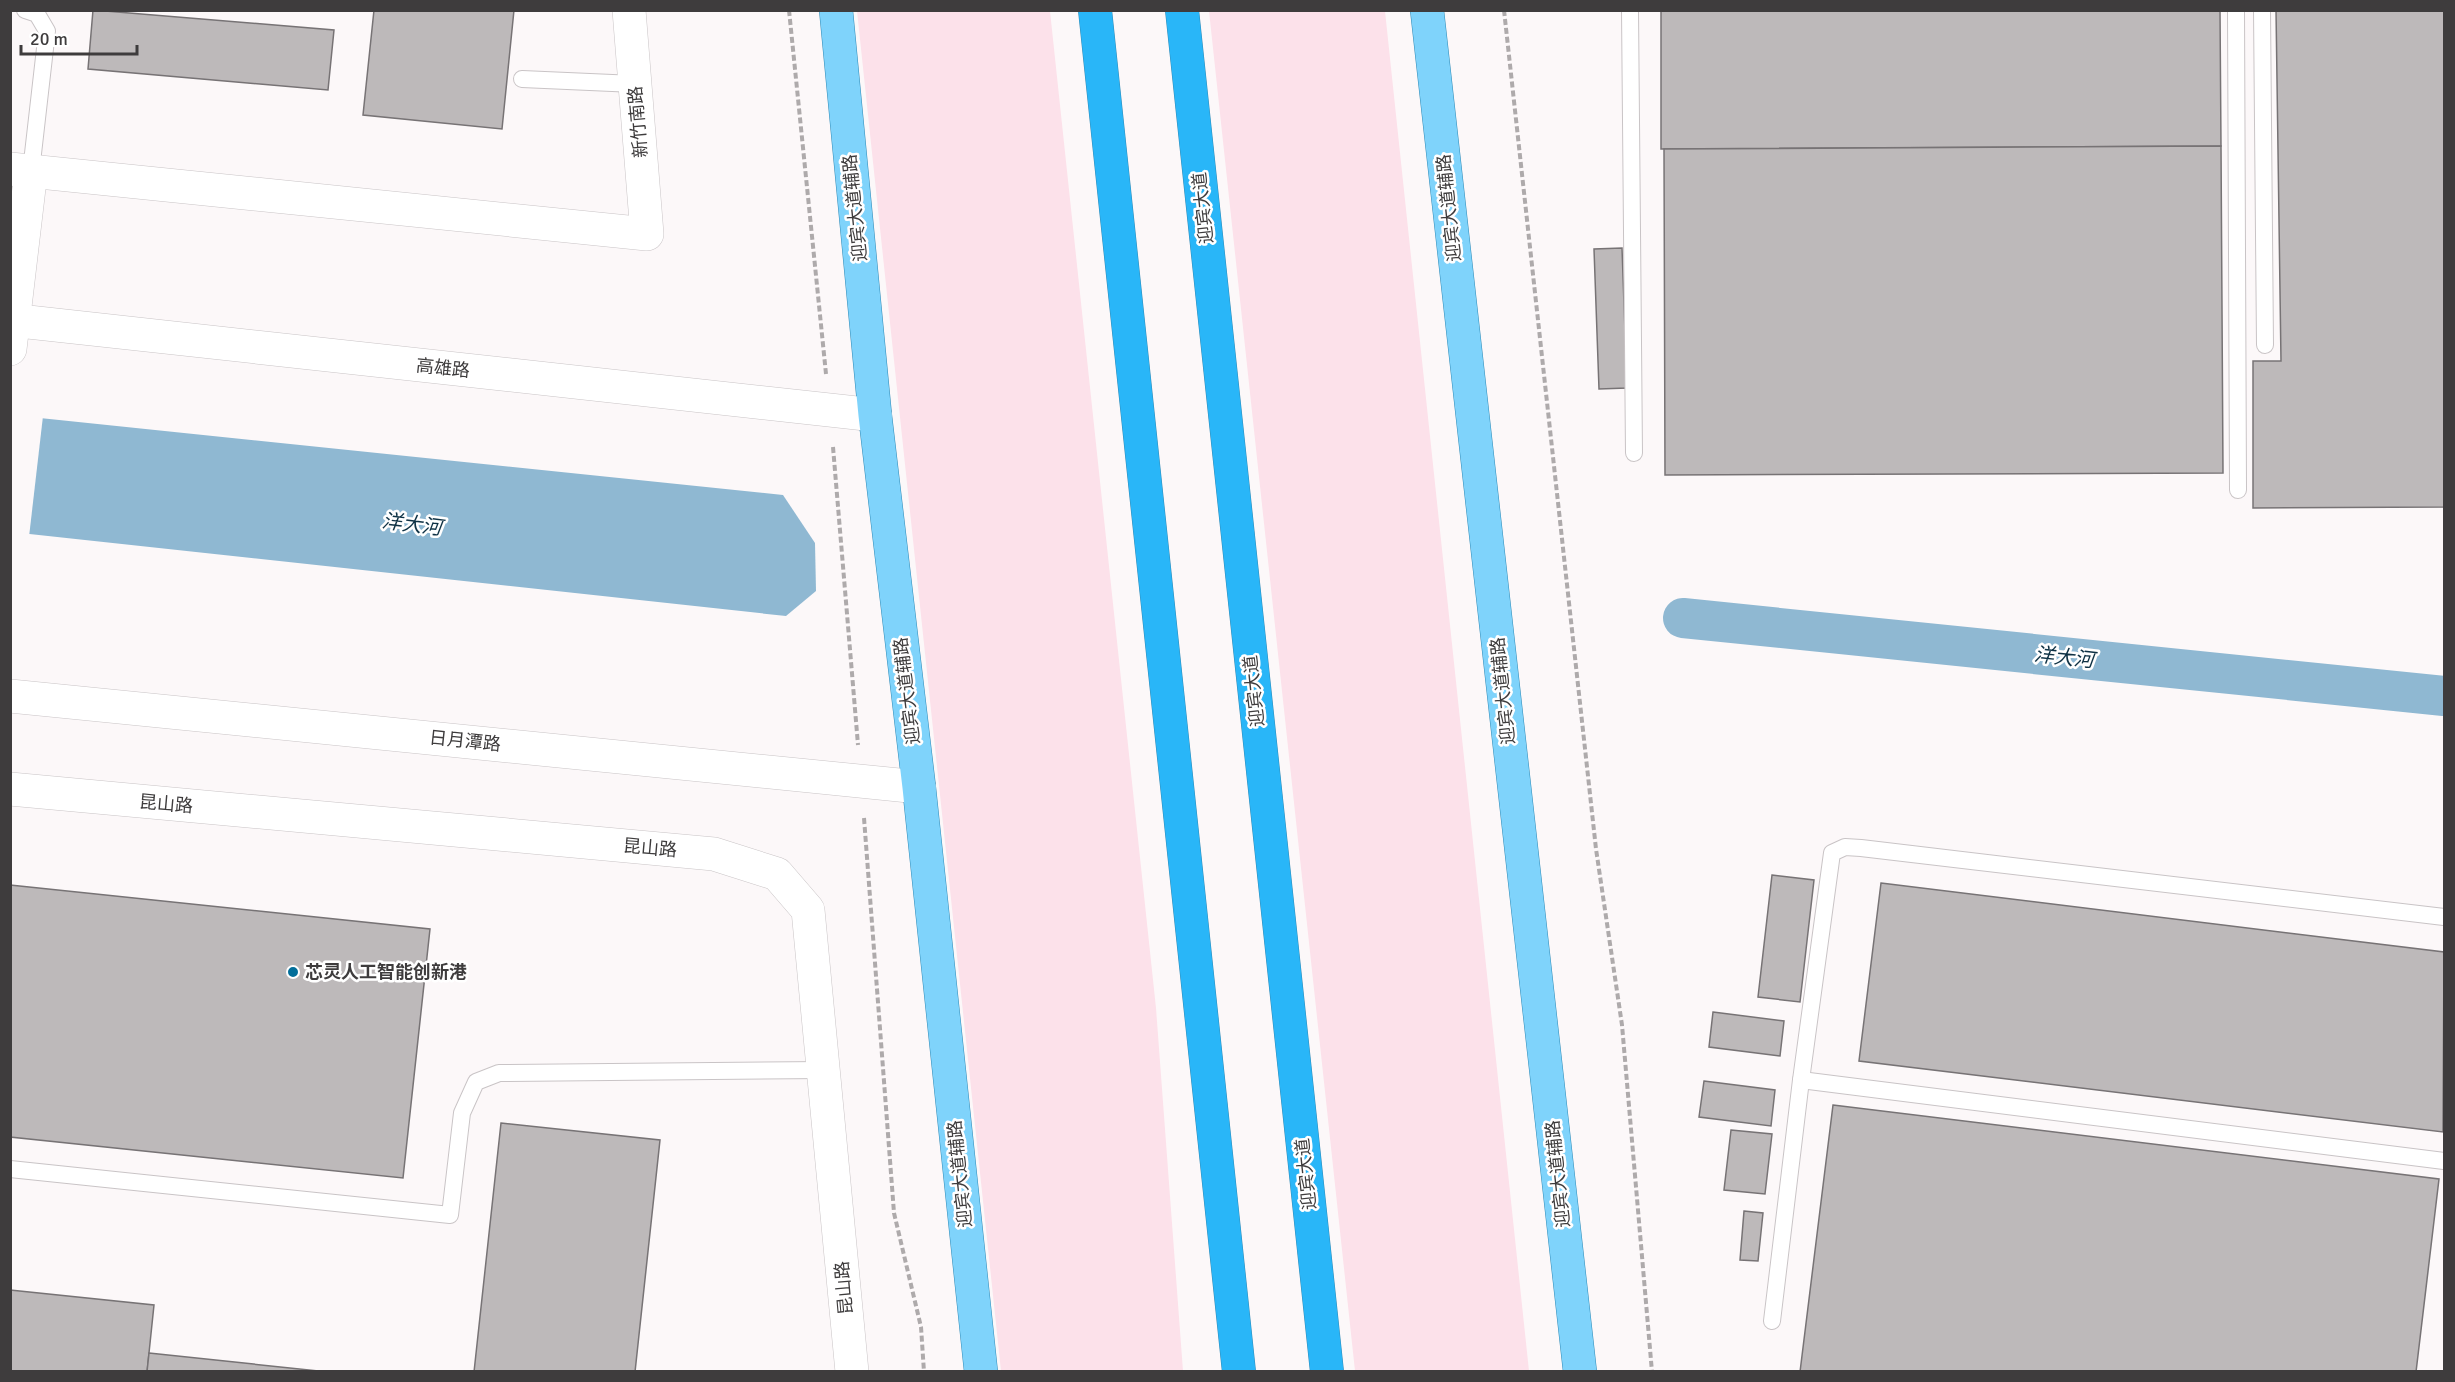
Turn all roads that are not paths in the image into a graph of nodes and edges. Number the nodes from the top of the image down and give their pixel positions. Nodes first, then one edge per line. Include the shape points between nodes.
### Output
1 (25, 10) edge
2 (629, 10) edge
3 (836, 10) edge
4 (1095, 10) edge
5 (1182, 10) edge
6 (1427, 10) edge
7 (1630, 10) edge
8 (2236, 10) edge
9 (2262, 10) edge
10 (522, 79) dead end
11 (635, 84) junction
12 (21, 170) edge
13 (11, 330) edge
14 (2265, 345) dead end
15 (875, 416) junction
16 (1634, 453) dead end
17 (2238, 490) dead end
18 (10, 696) edge
19 (919, 787) junction
20 (10, 789) edge
21 (2445, 917) edge
22 (824, 1070) junction
23 (1801, 1080) junction
24 (2445, 1161) edge
25 (10, 1169) edge
26 (1772, 1321) dead end
27 (852, 1371) edge
28 (981, 1371) edge
29 (1239, 1371) edge
30 (1327, 1371) edge
31 (1580, 1371) edge

1 - 12 lane via 38,14 47,31
2 - 11 street, 新竹南路
3 - 15 main road, 迎宾大道辅路
4 - 29 highway
5 - 30 highway, 迎宾大道
6 - 31 main road, 迎宾大道辅路
7 - 16 lane
8 - 17 lane
9 - 14 lane
10 - 11 lane
11 - 12 street, 新竹南路 via 647,234
12 - 13 street
13 - 15 street, 高雄路
15 - 19 main road, 迎宾大道辅路
18 - 19 street, 日月潭路
19 - 28 main road, 迎宾大道辅路
20 - 22 street, 昆山路 via 714,854 777,874 808,910
21 - 23 lane via 1845,847 1832,853
22 - 25 lane via 499,1073 483,1078 476,1082 462,1113 450,1215
22 - 27 street, 昆山路
23 - 24 lane
23 - 26 lane

